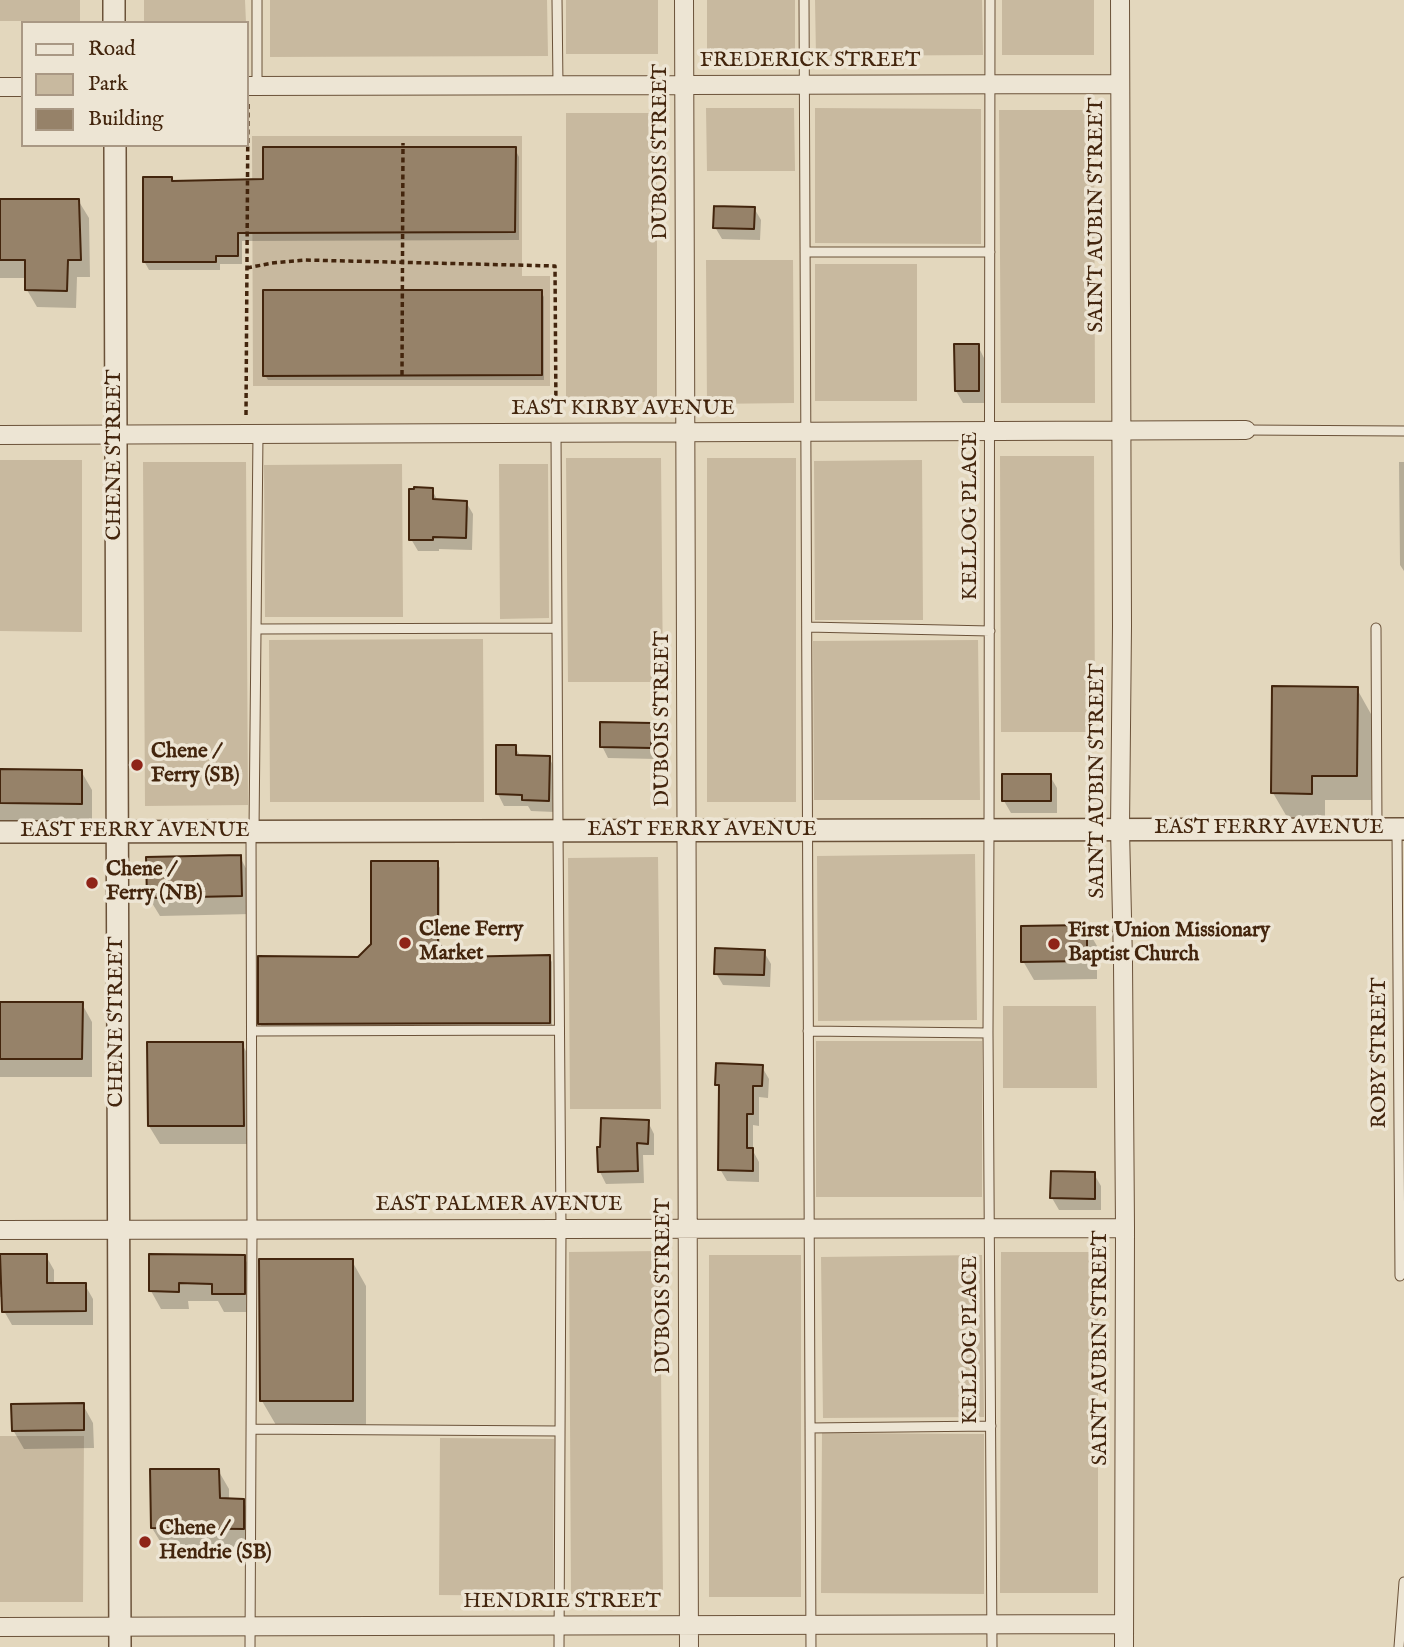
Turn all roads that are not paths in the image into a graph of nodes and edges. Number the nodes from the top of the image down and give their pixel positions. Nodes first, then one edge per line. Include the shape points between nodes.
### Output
1 (114, 0) edge
2 (257, 0) edge
3 (557, 0) edge
4 (684, 0) edge
5 (804, 0) edge
6 (990, 0) edge
7 (1120, 0) edge
8 (114, 21) edge
9 (804, 84) junction
10 (990, 84) junction
11 (1120, 84) junction
12 (558, 85) junction
13 (685, 85) junction
14 (251, 86) edge
15 (0, 87) edge
16 (21, 87) edge
17 (115, 147) edge
18 (805, 251) junction
19 (990, 252) junction
20 (1246, 430) joint
21 (1122, 431) junction
22 (1404, 431) edge
23 (806, 432) junction
24 (990, 432) junction
25 (556, 433) junction
26 (685, 433) junction
27 (252, 434) junction
28 (0, 435) edge
29 (116, 435) junction
30 (557, 628) junction
31 (807, 628) junction
32 (1376, 628) dead end
33 (256, 629) junction
34 (990, 631) junction
35 (1120, 829) junction
36 (1393, 829) edge
37 (989, 830) junction
38 (558, 831) junction
39 (687, 831) junction
40 (807, 831) junction
41 (0, 832) edge
42 (117, 832) junction
43 (253, 832) junction
44 (559, 1030) junction
45 (251, 1031) junction
46 (808, 1031) junction
47 (988, 1033) junction
48 (561, 1228) junction
49 (688, 1228) junction
50 (809, 1228) junction
51 (989, 1228) junction
52 (1125, 1228) junction
53 (252, 1229) junction
54 (0, 1230) edge
55 (118, 1230) junction
56 (1400, 1276) dead end
57 (991, 1426) junction
58 (810, 1428) junction
59 (251, 1429) junction
60 (561, 1431) junction
61 (1404, 1582) edge
62 (1124, 1624) junction
63 (811, 1625) junction
64 (992, 1625) junction
65 (559, 1626) junction
66 (689, 1626) junction
67 (0, 1627) edge
68 (250, 1627) junction
69 (120, 1637) edge
70 (250, 1647) edge
71 (559, 1647) edge
72 (689, 1647) edge
73 (811, 1647) edge
74 (992, 1647) edge
75 (1124, 1647) edge
76 (1399, 1647) edge

1 - 8 street
2 - 14 lane
3 - 12 lane
4 - 13 street, DUBOIS STREET
5 - 9 lane
6 - 10 lane, KELLOG PLACE
7 - 11 street, SAINT AUBIN STREET
9 - 10 street, FREDERICK STREET
9 - 13 street, FREDERICK STREET
9 - 18 lane
10 - 11 street, FREDERICK STREET
10 - 19 lane, KELLOG PLACE
11 - 21 street, SAINT AUBIN STREET
12 - 13 street, FREDERICK STREET
12 - 14 street, FREDERICK STREET
13 - 26 street, DUBOIS STREET
15 - 16 street
17 - 29 street, CHENE STREET
18 - 19 lane
18 - 23 lane
19 - 24 lane, KELLOG PLACE
20 - 21 street, EAST KIRBY AVENUE
20 - 22 lane
21 - 24 street, EAST KIRBY AVENUE
21 - 35 street, SAINT AUBIN STREET
23 - 24 street, EAST KIRBY AVENUE
23 - 26 street, EAST KIRBY AVENUE
23 - 31 lane
24 - 34 lane, KELLOG PLACE
25 - 26 street, EAST KIRBY AVENUE
25 - 27 street, EAST KIRBY AVENUE
25 - 30 lane
26 - 39 street, DUBOIS STREET
27 - 29 street, EAST KIRBY AVENUE
27 - 33 lane
28 - 29 street, EAST KIRBY AVENUE
29 - 42 street, CHENE STREET
30 - 33 lane
30 - 38 lane
31 - 34 lane
31 - 40 lane
32 - 36 lane, ROBY STREET
33 - 43 lane
34 - 37 lane, KELLOG PLACE
35 - 36 street, EAST FERRY AVENUE
35 - 37 street, EAST FERRY AVENUE
35 - 52 street, SAINT AUBIN STREET
36 - 56 lane, ROBY STREET
37 - 40 street, EAST FERRY AVENUE
37 - 47 lane, KELLOG PLACE
38 - 39 street, EAST FERRY AVENUE
38 - 43 street, EAST FERRY AVENUE
38 - 44 lane
39 - 40 street, EAST FERRY AVENUE
39 - 49 street, DUBOIS STREET
40 - 46 lane
41 - 42 street, EAST FERRY AVENUE
42 - 43 street, EAST FERRY AVENUE
42 - 55 street, CHENE STREET
43 - 45 lane
44 - 45 lane
44 - 48 lane
45 - 53 lane
46 - 47 lane
46 - 50 lane
47 - 51 lane, KELLOG PLACE
48 - 49 street, EAST PALMER AVENUE
48 - 53 street, EAST PALMER AVENUE
48 - 60 lane
49 - 50 street, EAST PALMER AVENUE
49 - 66 street, DUBOIS STREET
50 - 51 street, EAST PALMER AVENUE
50 - 58 lane
51 - 52 street, EAST PALMER AVENUE
51 - 57 lane, KELLOG PLACE
52 - 62 street, SAINT AUBIN STREET
53 - 55 street, EAST PALMER AVENUE
53 - 59 lane
54 - 55 street, EAST PALMER AVENUE
55 - 69 street, CHENE STREET
57 - 58 lane
57 - 64 lane, KELLOG PLACE
58 - 63 lane
59 - 60 lane
59 - 68 lane
60 - 65 lane
61 - 76 lane
62 - 64 street, HENDRIE STREET
62 - 75 street, SAINT AUBIN STREET
63 - 64 street, HENDRIE STREET
63 - 66 street, HENDRIE STREET
63 - 73 lane
64 - 74 lane, KELLOG PLACE
65 - 66 street, HENDRIE STREET
65 - 68 street, HENDRIE STREET
65 - 71 lane
66 - 72 street, DUBOIS STREET
67 - 69 street, HENDRIE STREET
68 - 69 street, HENDRIE STREET
68 - 70 lane

